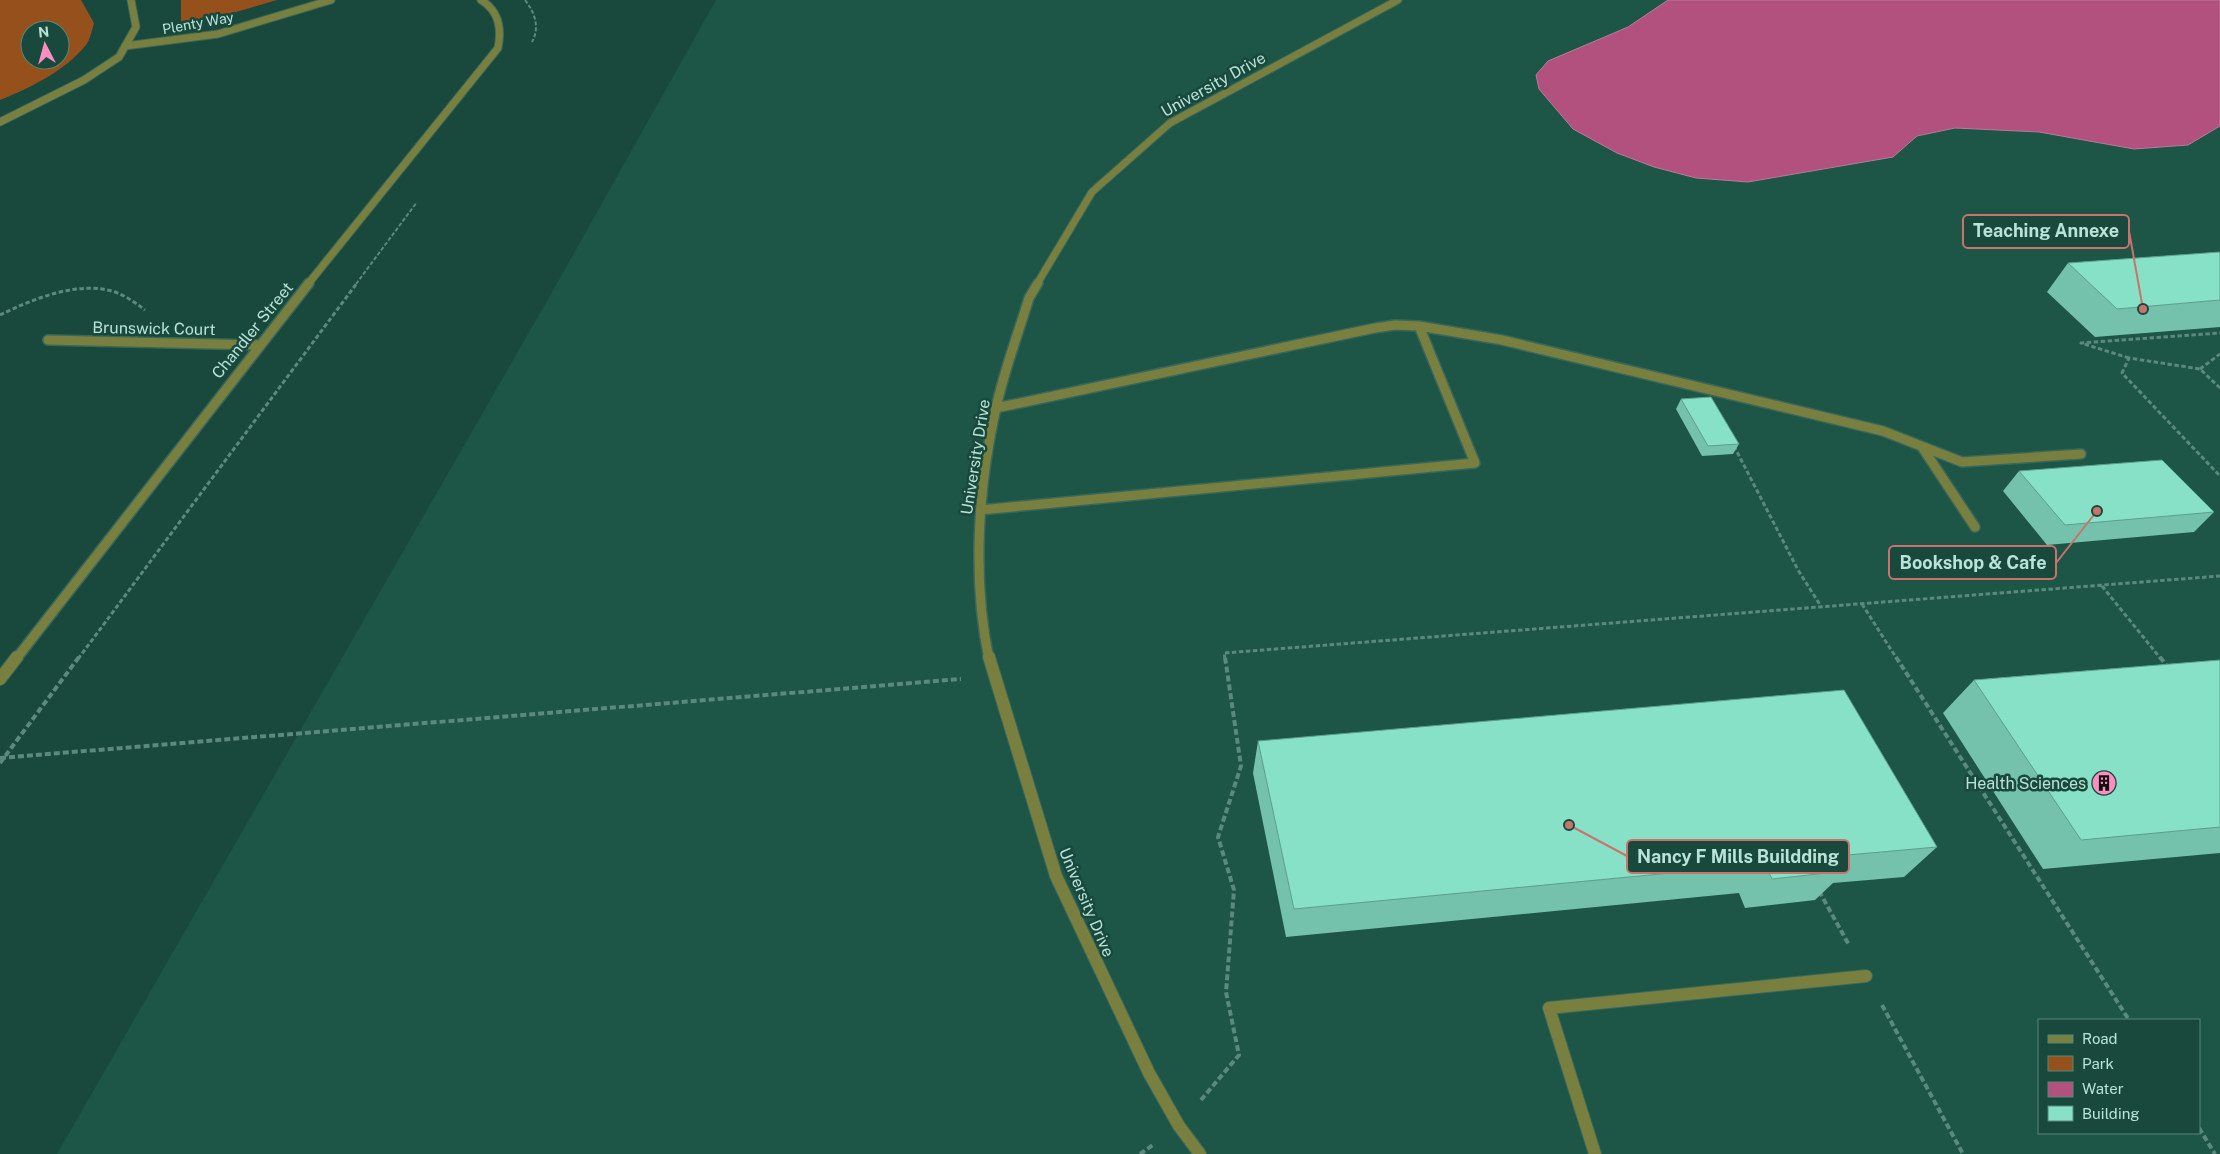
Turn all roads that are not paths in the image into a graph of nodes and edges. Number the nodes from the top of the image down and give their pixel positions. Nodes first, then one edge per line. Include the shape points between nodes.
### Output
1 (131, 0) edge
2 (331, 0) edge
3 (481, 0) edge
4 (1398, 0) edge
5 (125, 46) junction
6 (0, 122) edge
7 (1419, 326) junction
8 (48, 340) dead end
9 (259, 345) junction
10 (996, 408) junction
11 (1922, 447) junction
12 (2081, 454) dead end
13 (980, 510) junction
14 (1975, 527) dead end
15 (0, 679) edge
16 (1866, 976) road end
17 (1200, 1154) edge
18 (1595, 1154) edge

1 - 5 street via 136,27
2 - 5 street, Plenty Way via 226,32
3 - 9 street, Chandler Street via 492,9 500,26 498,48
4 - 10 street, University Drive via 1170,123 1092,192 1029,298
5 - 6 street via 119,56 101,70
7 - 10 street via 1375,328
7 - 11 street via 1502,340 1854,424 1883,431
7 - 13 street via 1475,463
8 - 9 street, Brunswick Court
9 - 15 street, Chandler Street
10 - 13 street, University Drive
11 - 12 street via 1962,462
11 - 14 street
13 - 17 street, University Drive via 979,569 986,644 993,676 1056,876 1149,1073 1179,1126
16 - 18 street via 1550,1008

